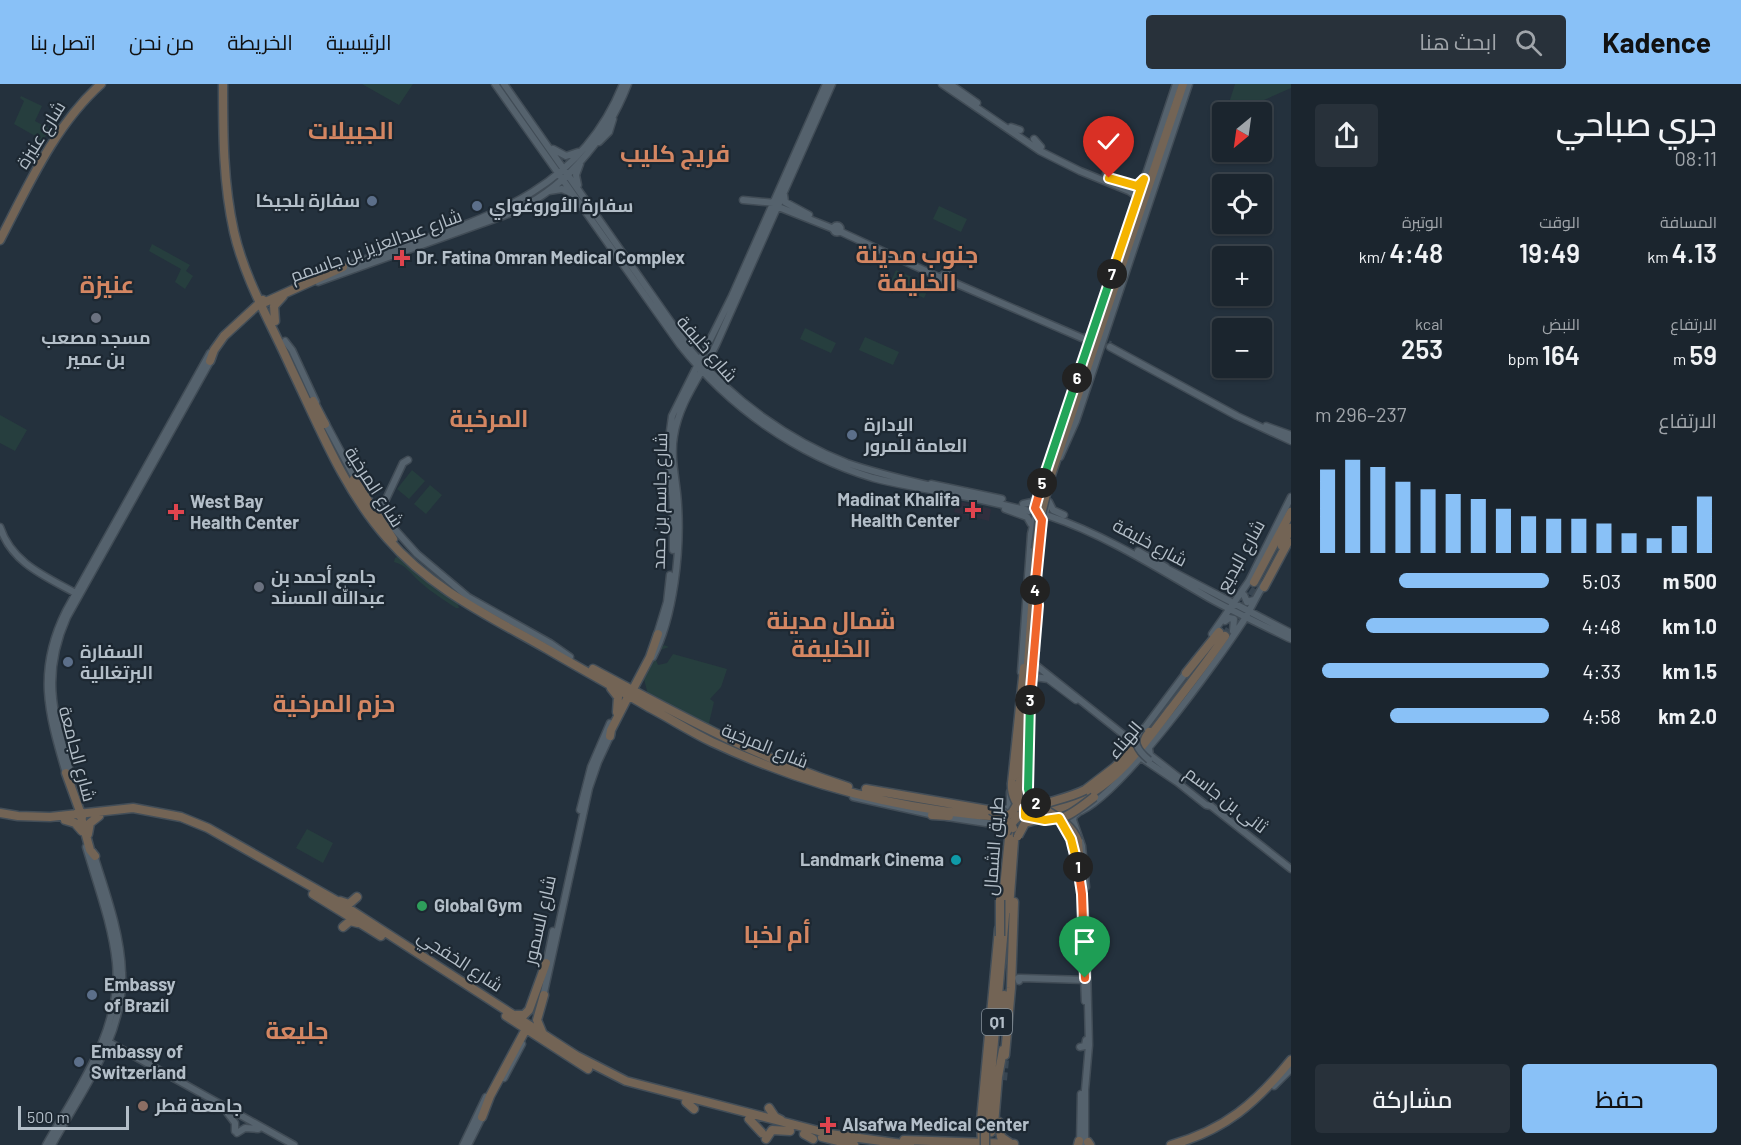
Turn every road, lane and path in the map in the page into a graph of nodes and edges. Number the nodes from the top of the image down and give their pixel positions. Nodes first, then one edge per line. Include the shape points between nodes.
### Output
1 (94, 84) edge
2 (100, 84) edge
3 (225, 84) edge
4 (495, 84) edge
5 (504, 84) edge
6 (625, 84) edge
7 (1183, 84) edge
8 (948, 85) edge
9 (828, 86) edge
10 (961, 94) junction
11 (972, 95) dead end
12 (978, 105) junction
13 (610, 106) dead end
14 (815, 112) junction
15 (612, 114) junction
16 (523, 122) junction
17 (817, 124) dead end
18 (1011, 128) junction
19 (537, 130) junction
20 (1020, 130) dead end
21 (1034, 139) dead end
22 (594, 140) junction
23 (584, 148) junction
24 (1041, 149) junction
25 (797, 151) junction
26 (547, 156) junction
27 (582, 160) junction
28 (1051, 160) dead end
29 (1070, 170) dead end
30 (1080, 171) junction
31 (563, 174) junction
32 (1144, 179) junction
33 (785, 182) junction
34 (1121, 185) junction
35 (544, 190) junction
36 (26, 191) junction
37 (575, 195) junction
38 (743, 200) dead end
39 (775, 203) junction
40 (1136, 204) junction
41 (522, 208) junction
42 (795, 213) junction
43 (774, 214) junction
44 (811, 215) junction
45 (485, 223) junction
46 (598, 224) junction
47 (479, 227) dead end
48 (233, 228) junction
49 (837, 229) junction
50 (766, 230) junction
51 (0, 232) edge
52 (1126, 236) junction
53 (0, 240) edge
54 (604, 242) dead end
55 (761, 244) junction
56 (0, 245) edge
57 (343, 267) junction
58 (946, 278) junction
59 (1111, 286) junction
60 (255, 289) junction
61 (281, 294) junction
62 (999, 300) junction
63 (263, 303) junction
64 (735, 303) junction
65 (1013, 308) junction
66 (249, 313) junction
67 (1034, 317) junction
68 (663, 321) junction
69 (272, 322) junction
70 (721, 333) junction
71 (285, 341) junction
72 (710, 343) junction
73 (687, 344) junction
74 (719, 344) dead end
75 (688, 355) junction
76 (711, 355) junction
77 (210, 362) junction
78 (700, 365) junction
79 (298, 371) junction
80 (692, 375) junction
81 (712, 378) junction
82 (682, 385) dead end
83 (692, 387) junction
84 (1079, 388) junction
85 (308, 393) junction
86 (680, 398) junction
87 (749, 406) junction
88 (1064, 417) junction
89 (325, 424) junction
90 (677, 424) junction
91 (1291, 438) edge
92 (819, 457) junction
93 (1060, 458) junction
94 (827, 463) dead end
95 (354, 479) junction
96 (919, 483) junction
97 (1040, 492) junction
98 (1049, 494) junction
99 (1002, 499) dead end
100 (1290, 499) edge
101 (373, 504) junction
102 (1023, 504) dead end
103 (1005, 509) dead end
104 (380, 512) junction
105 (1040, 512) junction
106 (1291, 512) edge
107 (1065, 515) dead end
108 (1058, 522) dead end
109 (1291, 522) edge
110 (0, 527) edge
111 (1032, 528) junction
112 (1291, 528) edge
113 (1041, 532) junction
114 (0, 537) edge
115 (1278, 537) junction
116 (1289, 538) edge
117 (394, 542) junction
118 (1263, 546) dead end
119 (1127, 551) junction
120 (1138, 551) dead end
121 (1263, 554) junction
122 (1150, 567) dead end
123 (1272, 569) junction
124 (1174, 572) junction
125 (86, 574) junction
126 (1183, 582) junction
127 (80, 585) junction
128 (1257, 585) junction
129 (66, 590) junction
130 (1208, 590) junction
131 (1035, 594) junction
132 (77, 596) junction
133 (1242, 596) junction
134 (1025, 598) junction
135 (1253, 602) junction
136 (70, 604) junction
137 (1221, 604) junction
138 (1240, 610) junction
139 (1036, 616) junction
140 (1260, 618) junction
141 (1032, 630) junction
142 (1225, 632) junction
143 (657, 634) junction
144 (1290, 636) edge
145 (1210, 638) junction
146 (541, 639) junction
147 (1033, 657) junction
148 (572, 661) junction
149 (1024, 668) junction
150 (642, 673) junction
151 (1186, 673) junction
152 (1045, 675) junction
153 (1204, 675) junction
154 (605, 679) junction
155 (1031, 684) junction
156 (630, 693) junction
157 (1169, 697) junction
158 (1180, 698) junction
159 (649, 704) junction
160 (626, 708) junction
161 (1019, 708) junction
162 (617, 712) junction
163 (1015, 722) junction
164 (688, 729) junction
165 (1145, 730) junction
166 (1161, 732) junction
167 (610, 736) junction
168 (1138, 736) junction
169 (1127, 739) junction
170 (739, 746) junction
171 (1028, 751) junction
172 (1126, 751) junction
173 (1145, 757) junction
174 (770, 766) junction
175 (785, 770) junction
176 (66, 772) junction
177 (1127, 772) junction
178 (1019, 779) junction
179 (818, 782) junction
180 (1085, 788) junction
181 (867, 789) junction
182 (75, 796) junction
183 (1095, 798) junction
184 (894, 802) junction
185 (1038, 802) junction
186 (1211, 803) junction
187 (142, 808) junction
188 (1014, 808) junction
189 (994, 809) junction
190 (1081, 811) junction
191 (932, 812) junction
192 (0, 813) edge
193 (97, 813) junction
194 (963, 813) junction
195 (1046, 813) junction
196 (1062, 814) junction
197 (80, 815) junction
198 (0, 818) edge
199 (62, 818) junction
200 (1228, 821) junction
201 (46, 822) junction
202 (998, 822) junction
203 (1073, 822) junction
204 (1066, 829) junction
205 (85, 833) junction
206 (1015, 837) junction
207 (1077, 841) junction
208 (1265, 844) junction
209 (1004, 845) junction
210 (95, 856) junction
211 (1006, 867) junction
212 (1291, 867) edge
213 (1082, 894) junction
214 (316, 896) junction
215 (337, 904) junction
216 (1002, 909) junction
217 (350, 913) junction
218 (363, 921) junction
219 (1086, 927) junction
220 (386, 933) junction
221 (999, 936) junction
222 (1083, 952) junction
223 (546, 963) junction
224 (1012, 963) junction
225 (1085, 967) junction
226 (1019, 981) joint
227 (1085, 982) junction
228 (462, 988) junction
229 (1006, 993) junction
230 (544, 995) junction
231 (992, 1007) junction
232 (508, 1014) junction
233 (528, 1027) junction
234 (114, 1029) junction
235 (1087, 1030) junction
236 (993, 1033) junction
237 (106, 1041) junction
238 (545, 1042) junction
239 (1080, 1047) dead end
240 (119, 1049) junction
241 (569, 1051) junction
242 (509, 1056) junction
243 (101, 1057) junction
244 (988, 1057) junction
245 (1089, 1058) junction
246 (1291, 1058) edge
247 (593, 1065) junction
248 (511, 1066) junction
249 (1291, 1067) edge
250 (1084, 1073) junction
251 (1275, 1082) junction
252 (1000, 1084) junction
253 (989, 1096) junction
254 (210, 1102) junction
255 (686, 1102) junction
256 (703, 1107) junction
257 (767, 1107) junction
258 (694, 1109) dead end
259 (226, 1112) junction
260 (480, 1114) junction
261 (750, 1117) junction
262 (243, 1119) junction
263 (981, 1120) junction
264 (1083, 1120) junction
265 (999, 1122) junction
266 (469, 1125) dead end
267 (766, 1125) junction
268 (788, 1127) junction
269 (258, 1129) junction
270 (807, 1132) junction
271 (989, 1133) junction
272 (822, 1137) junction
273 (879, 1140) edge
274 (936, 1141) junction
275 (287, 1143) edge
276 (965, 1144) edge
277 (987, 1144) edge
278 (1084, 1144) edge
279 (1174, 1144) edge
280 (46, 1145) edge
281 (52, 1145) edge
282 (294, 1145) edge
283 (466, 1145) edge
284 (854, 1145) edge
285 (910, 1145) edge
286 (1017, 1145) edge
287 (1166, 1145) edge
288 (1187, 1145) edge

1 - 51 highway, شارع عنيزة via 56,130
2 - 36 highway, شارع عنيزة via 70,116
3 - 48 highway, شارع المرخية via 225,176
3 - 60 highway, شارع المرخية via 232,204
4 - 16 main road, شارع خليفة
5 - 19 main road, شارع خليفة
6 - 15 main road
7 - 32 main road
7 - 59 highway, Q1
7 - 84 highway, Q1
7 - 93 main road via 1076,421
8 - 10 main road
8 - 10 main road
9 - 14 main road, شارع جاسم بن حمد
9 - 14 main road, شارع جاسم بن حمد via 825,99
10 - 12 main road
10 - 24 main road
11 - 12 main road
12 - 18 main road
13 - 15 main road
14 - 17 main road
14 - 25 main road, شارع جاسم بن حمد
14 - 33 main road, شارع جاسم بن حمد
15 - 22 main road
16 - 26 main road, شارع خليفة
16 - 31 main road
18 - 20 main road
18 - 24 main road
19 - 23 main road via 562,155 573,155
19 - 31 main road, شارع خليفة
21 - 24 main road
22 - 23 main road
22 - 27 main road
22 - 31 main road
23 - 31 main road
24 - 28 main road
24 - 30 main road
24 - 34 main road
25 - 33 main road, شارع جاسم بن حمد
25 - 39 main road
26 - 31 main road, شارع خليفة
26 - 35 main road via 551,173
27 - 31 main road
27 - 46 main road via 577,182
29 - 30 main road
30 - 34 main road
31 - 35 main road, شارع عبدالعزيز بن جاسمم
31 - 37 main road, شارع خليفة
31 - 41 main road
31 - 46 main road, شارع خليفة
32 - 34 main road via 1138,186
32 - 40 main road
33 - 39 main road, شارع جاسم بن حمد
33 - 39 main road
33 - 44 main road via 784,200
34 - 40 main road via 1134,194
35 - 37 main road via 562,189
35 - 41 main road, شارع عبدالعزيز بن جاسمم
35 - 57 main road, شارع عبدالعزيز بن جاسمم via 501,211
36 - 53 highway, شارع عنيزة
36 - 56 highway
37 - 46 main road, شارع خليفة
38 - 39 main road
39 - 42 main road
39 - 43 main road, شارع جاسم بن حمد
39 - 44 main road
39 - 50 main road via 770,208
39 - 55 main road
40 - 52 main road
41 - 45 main road, شارع عبدالعزيز بن جاسمم
42 - 43 main road via 782,208
42 - 49 main road
43 - 50 main road, شارع جاسم بن حمد
44 - 49 main road
45 - 47 main road
45 - 61 main road, شارع عبدالعزيز بن جاسمم
46 - 54 main road
46 - 68 main road, شارع خليفة
46 - 73 main road, شارع خليفة
48 - 60 highway, شارع المرخية
48 - 63 highway
49 - 58 main road
49 - 58 main road
50 - 55 main road, شارع جاسم بن حمد
50 - 64 main road, شارع جاسم بن حمد
52 - 59 highway
52 - 88 main road
55 - 64 main road, شارع جاسم بن حمد
57 - 61 main road, شارع عبدالعزيز بن جاسمم
57 - 63 highway
58 - 62 main road
58 - 65 main road
59 - 84 highway, Q1
60 - 61 highway
60 - 63 highway, شارع المرخية
60 - 66 highway
61 - 63 main road, شارع عبدالعزيز بن جاسمم
61 - 69 highway
62 - 65 main road
62 - 67 main road via 1083,336
63 - 66 main road, شارع الجامعة
63 - 69 highway, شارع المرخية
63 - 77 highway via 228,331
63 - 79 highway
64 - 70 main road, شارع جاسم بن حمد
64 - 72 main road, شارع جاسم بن حمد
64 - 78 main road
65 - 67 main road
65 - 67 main road
66 - 69 highway via 261,314
66 - 77 main road, شارع الجامعة
66 - 125 main road, شارع الجامعة via 227,330 209,353
68 - 75 main road, شارع خليفة
68 - 78 main road
69 - 71 highway, شارع المرخية
69 - 148 highway, شارع المرخية via 345,479 384,536 446,592
70 - 74 main road
70 - 76 main road, شارع جاسم بن حمد
71 - 79 highway, شارع المرخية
71 - 89 main road, شارع المرخية
72 - 73 main road via 700,353
72 - 78 main road, شارع جاسم بن حمد
73 - 78 main road, شارع خليفة
75 - 78 main road, شارع خليفة
75 - 80 main road
76 - 78 main road, شارع جاسم بن حمد
76 - 81 main road
77 - 132 main road, شارع الجامعة
78 - 80 main road, شارع جاسم بن حمد
78 - 81 main road, شارع خليفة
78 - 83 main road, شارع جاسم بن حمد
78 - 87 main road
78 - 90 main road via 679,408
79 - 85 highway, شارع المرخية
80 - 86 main road, شارع جاسم بن حمد
81 - 83 main road via 700,377
81 - 87 main road, شارع خليفة
81 - 92 main road, شارع خليفة via 726,397
82 - 86 main road
83 - 90 main road, شارع جاسم بن حمد
84 - 88 highway
84 - 93 highway
84 - 141 highway, طريق الشمال / Q1, bridge via 1048,478 1034,549
85 - 89 highway
85 - 117 highway, شارع المرخية via 348,475
86 - 143 main road, شارع جاسم بن حمد via 669,432 673,549
87 - 96 main road, شارع خليفة via 826,454
88 - 97 main road
89 - 95 main road, شارع المرخية
90 - 150 main road, شارع جاسم بن حمد via 673,452 679,516 672,600 663,635
91 - 91 main road via 1240,412 1110,345 1237,416
92 - 94 main road
92 - 105 main road, شارع خليفة via 883,480
93 - 98 main road
95 - 101 main road, شارع المرخية
95 - 117 highway
96 - 99 main road
96 - 105 main road, شارع خليفة
97 - 98 main road via 1041,509
97 - 102 main road via 1033,501
97 - 105 main road
98 - 105 main road
98 - 107 main road via 1050,506
100 - 115 highway
100 - 121 main road, شارع البديع
101 - 104 main road, شارع المرخية
101 - 104 main road via 381,502 405,458
103 - 111 main road via 1027,517
104 - 146 main road, شارع المرخية via 417,554 468,597
105 - 111 main road, طريق الشمال
105 - 113 main road, طريق الشمال
105 - 119 main road, شارع خليفة
105 - 124 main road, شارع خليفة via 1096,531
106 - 115 highway, شارع البديع
108 - 113 main road via 1050,523
109 - 128 highway, شارع البديع
110 - 129 main road via 17,558
111 - 134 main road, طريق الشمال
112 - 123 highway
113 - 131 main road, طريق الشمال
114 - 129 main road via 17,563
115 - 128 highway, شارع البديع
116 - 123 main road, شارع البديع
116 - 128 highway
117 - 146 highway, شارع المرخية via 448,589
118 - 121 main road
119 - 122 main road
119 - 126 main road, شارع خليفة
120 - 124 main road
121 - 128 main road, شارع البديع via 1252,571
123 - 128 main road, شارع البديع
124 - 130 main road, شارع خليفة
125 - 127 main road, شارع الجامعة
125 - 132 main road
126 - 137 main road, شارع خليفة
126 - 138 main road
127 - 129 main road
127 - 132 main road, شارع الجامعة
128 - 133 main road
128 - 135 main road, شارع البديع
129 - 132 main road
129 - 136 main road
130 - 133 main road via 1231,599
130 - 138 main road, شارع خليفة
131 - 139 main road, طريق الشمال
131 - 141 main road
132 - 136 main road, شارع الجامعة
132 - 182 main road, شارع الجامعة via 64,623 53,668 52,699
133 - 135 main road
133 - 138 main road
134 - 141 highway
134 - 163 main road, طريق الشمال
135 - 138 main road, شارع البديع
135 - 140 main road
136 - 176 main road, شارع الجامعة via 53,642 47,680 51,723
137 - 138 main road, شارع خليفة
137 - 145 main road via 1224,615
138 - 140 main road
138 - 142 main road, شارع البديع
138 - 142 main road, شارع البديع via 1224,618
138 - 144 main road
139 - 141 main road
139 - 141 main road, طريق الشمال
140 - 144 main road
141 - 147 main road, طريق الشمال
141 - 149 highway, طريق الشمال / Q1
141 - 178 highway, طريق الشمال / Q1
142 - 144 main road via 1249,623 1275,636
142 - 145 main road, الهناء
142 - 151 highway
142 - 153 main road, الهناء via 1224,647
142 - 158 highway, الهناء
142 - 165 highway, الهناء
143 - 150 main road, شارع جاسم بن حمد
143 - 156 highway via 650,657
145 - 151 main road, الهناء
146 - 148 highway, شارع المرخية
147 - 152 main road
147 - 155 main road, طريق الشمال
148 - 154 highway, شارع المرخية
148 - 156 highway
149 - 161 highway
149 - 178 highway, طريق الشمال / Q1
150 - 154 highway via 625,681
150 - 156 main road, شارع جاسم بن حمد
150 - 159 highway via 641,687
151 - 157 main road, الهناء
152 - 155 main road via 1035,676
152 - 169 main road
152 - 169 main road
153 - 166 main road, الهناء
153 - 173 main road
154 - 156 highway, شارع المرخية
154 - 162 highway via 617,694
155 - 171 main road, طريق الشمال
156 - 159 highway, شارع المرخية
156 - 160 main road, شارع السمور
156 - 162 main road, شارع السمور
156 - 167 highway
156 - 170 highway via 694,728
157 - 165 main road
157 - 168 main road, الهناء
158 - 166 highway
158 - 173 highway, الهناء
159 - 160 highway via 634,703
159 - 164 highway, شارع المرخية
159 - 170 highway, شارع المرخية
160 - 167 main road, شارع السمور
161 - 163 main road
161 - 178 highway
162 - 223 main road, شارع السمور via 587,780
163 - 188 main road, طريق الشمال
164 - 174 highway, شارع المرخية
164 - 174 highway
165 - 173 main road, bridge via 1136,736 1136,744
165 - 180 highway via 1108,774
165 - 195 highway, الهناء via 1126,760 1094,788
166 - 177 main road, الهناء
167 - 230 main road, شارع السمور via 584,811
168 - 169 main road
168 - 172 main road, الهناء
169 - 172 main road
170 - 174 highway, شارع المرخية
171 - 185 main road via 1028,793
171 - 188 main road via 1022,807
172 - 180 main road, الهناء
173 - 177 main road
173 - 183 highway
173 - 186 main road, ثانى بن جاسم
173 - 195 highway, الهناء via 1088,797
174 - 175 highway, شارع المرخية
174 - 175 highway via 774,771
174 - 179 highway via 772,763
175 - 179 highway, شارع المرخية
176 - 182 main road, شارع الجامعة
176 - 197 highway
177 - 183 main road, الهناء
178 - 188 highway
178 - 195 highway, bridge via 1012,794 1017,806 1029,814
178 - 206 highway, طريق الشمال / Q1, bridge
178 - 207 highway, bridge via 1031,799 1067,823
179 - 181 highway, شارع المرخية
179 - 184 highway, شارع المرخية
179 - 191 main road, شارع المرخية via 826,789 867,801
180 - 185 main road, الهناء
180 - 195 highway
180 - 209 highway, bridge via 1020,814 1009,827
181 - 189 highway
181 - 194 highway, شارع المرخية
182 - 193 highway via 83,806
182 - 197 main road, شارع الجامعة
182 - 199 highway via 71,809
183 - 190 main road, الهناء
183 - 195 highway, bridge via 1062,818
183 - 196 highway
184 - 191 highway, شارع المرخية
184 - 194 highway via 932,812
185 - 196 main road, الهناء, bridge via 1023,811 1025,816 1045,820
186 - 200 main road, ثانى بن جاسم
186 - 200 main road
187 - 193 highway, شارع الخفجي
187 - 197 highway
187 - 215 highway, شارع الخفجي via 181,816 208,828
188 - 191 highway, شارع المرخية via 987,815
188 - 194 highway, شارع المرخية
188 - 195 highway, الهناء
188 - 202 highway, bridge
189 - 202 main road, bridge via 1004,813
189 - 206 highway, bridge via 1009,822
190 - 196 main road
190 - 203 main road
191 - 194 highway
191 - 202 main road, شارع المرخية
191 - 211 highway via 1005,821 1009,832
192 - 199 highway, شارع الخفجي
193 - 197 highway, شارع الخفجي
193 - 205 highway
193 - 214 highway, شارع الخفجي via 143,814 188,825
194 - 202 highway
195 - 207 highway, bridge
196 - 204 main road
196 - 206 highway, bridge via 1026,822
197 - 199 highway, شارع الخفجي
197 - 201 highway
197 - 205 main road, شارع الجامعة
197 - 210 highway
198 - 201 highway, شارع الخفجي
199 - 201 highway, شارع الخفجي
199 - 205 highway
200 - 208 main road, ثانى بن جاسم
200 - 208 main road
200 - 212 main road, ثانى بن جاسم
202 - 211 main road via 1006,831
203 - 204 main road via 1067,821
203 - 219 main road via 1083,852
204 - 213 main road via 1076,853
205 - 210 main road, شارع الجامعة
205 - 237 main road, شارع الجامعة via 115,955 117,978
206 - 216 highway, طريق الشمال / Q1
206 - 224 highway
206 - 229 highway, طريق الشمال / Q1
207 - 213 highway
207 - 219 highway
208 - 212 main road, ثانى بن جاسم
209 - 216 highway
209 - 221 highway, bridge
210 - 234 main road, شارع الجامعة via 122,967
211 - 216 highway
213 - 222 main road
214 - 215 highway, شارع الخفجي
214 - 217 highway
215 - 217 highway, شارع الخفجي
215 - 218 highway via 358,899 357,909
215 - 218 highway via 343,916 342,926
216 - 221 highway
216 - 244 highway via 987,1028
216 - 253 highway, طريق الشمال / Q1
217 - 218 highway, شارع الخفجي
217 - 220 highway
218 - 220 highway, شارع الخفجي
218 - 228 highway, شارع الخفجي
219 - 225 main road
220 - 232 highway, شارع الخفجي
221 - 231 highway
221 - 236 highway
222 - 225 main road
222 - 227 main road
223 - 232 highway via 527,1013
223 - 233 highway via 543,985
224 - 229 highway
224 - 229 highway via 1003,1057
225 - 227 main road
225 - 227 main road via 1090,976
226 - 227 main road via 1018,978
226 - 252 highway via 1014,984
227 - 235 main road
227 - 245 main road
228 - 232 highway, شارع الخفجي
228 - 233 highway
229 - 252 highway
229 - 271 highway, طريق الشمال / Q1
230 - 233 main road, شارع السمور
230 - 241 highway via 537,1024 543,1033
231 - 236 highway
231 - 244 highway
232 - 233 highway, شارع الخفجي
232 - 242 highway via 518,1032
233 - 238 highway, شارع الخفجي
233 - 241 highway, شارع الخفجي
233 - 242 main road, شارع السمور
233 - 247 highway
233 - 248 main road, شارع السمور
233 - 260 highway
234 - 237 main road, شارع الجامعة
234 - 240 main road via 113,1039
235 - 239 main road via 1085,1046
235 - 250 main road
236 - 253 highway
237 - 240 main road
237 - 243 main road, شارع الجامعة
237 - 280 main road, شارع الجامعة
238 - 248 highway via 526,1042
238 - 255 highway, شارع الخفجي via 579,1066
240 - 243 main road
240 - 254 main road
240 - 262 main road
241 - 247 highway, شارع الخفجي
242 - 260 main road, شارع السمور
243 - 281 main road, شارع الجامعة
244 - 263 highway
245 - 264 main road
245 - 278 main road
246 - 251 highway
247 - 261 highway, شارع الخفجي via 641,1086
248 - 260 main road, شارع السمور
249 - 251 highway
250 - 264 main road
250 - 278 main road
251 - 279 highway via 1228,1121 1201,1136
251 - 288 highway via 1250,1111 1228,1127
252 - 265 highway
252 - 271 highway via 994,1125
253 - 271 highway, طريق الشمال / Q1
254 - 259 main road
254 - 262 main road
255 - 256 highway, شارع الخفجي
255 - 258 highway
256 - 261 highway, شارع الخفجي via 736,1118
256 - 267 highway
257 - 261 highway
257 - 267 highway
257 - 268 highway
259 - 262 main road
259 - 269 main road via 235,1123 236,1132
260 - 266 main road
260 - 283 main road, شارع السمور
261 - 267 highway, شارع الخفجي
262 - 269 main road
262 - 275 main road
263 - 265 highway via 982,1134 989,1139 995,1136
263 - 276 highway via 974,1138
263 - 277 highway
264 - 278 main road
265 - 277 highway
265 - 286 highway via 1002,1139
267 - 268 highway, شارع الخفجي
267 - 268 highway via 772,1130
267 - 272 highway
268 - 270 highway, شارع الخفجي
269 - 275 main road
270 - 272 highway, شارع الخفجي
270 - 272 highway
270 - 273 highway
271 - 277 highway, طريق الشمال / Q1
272 - 273 highway, شارع الخفجي
272 - 284 highway
272 - 285 highway, شارع الخفجي
273 - 274 highway
274 - 276 highway
274 - 276 highway
275 - 282 main road
276 - 277 highway
277 - 286 highway
279 - 287 highway

